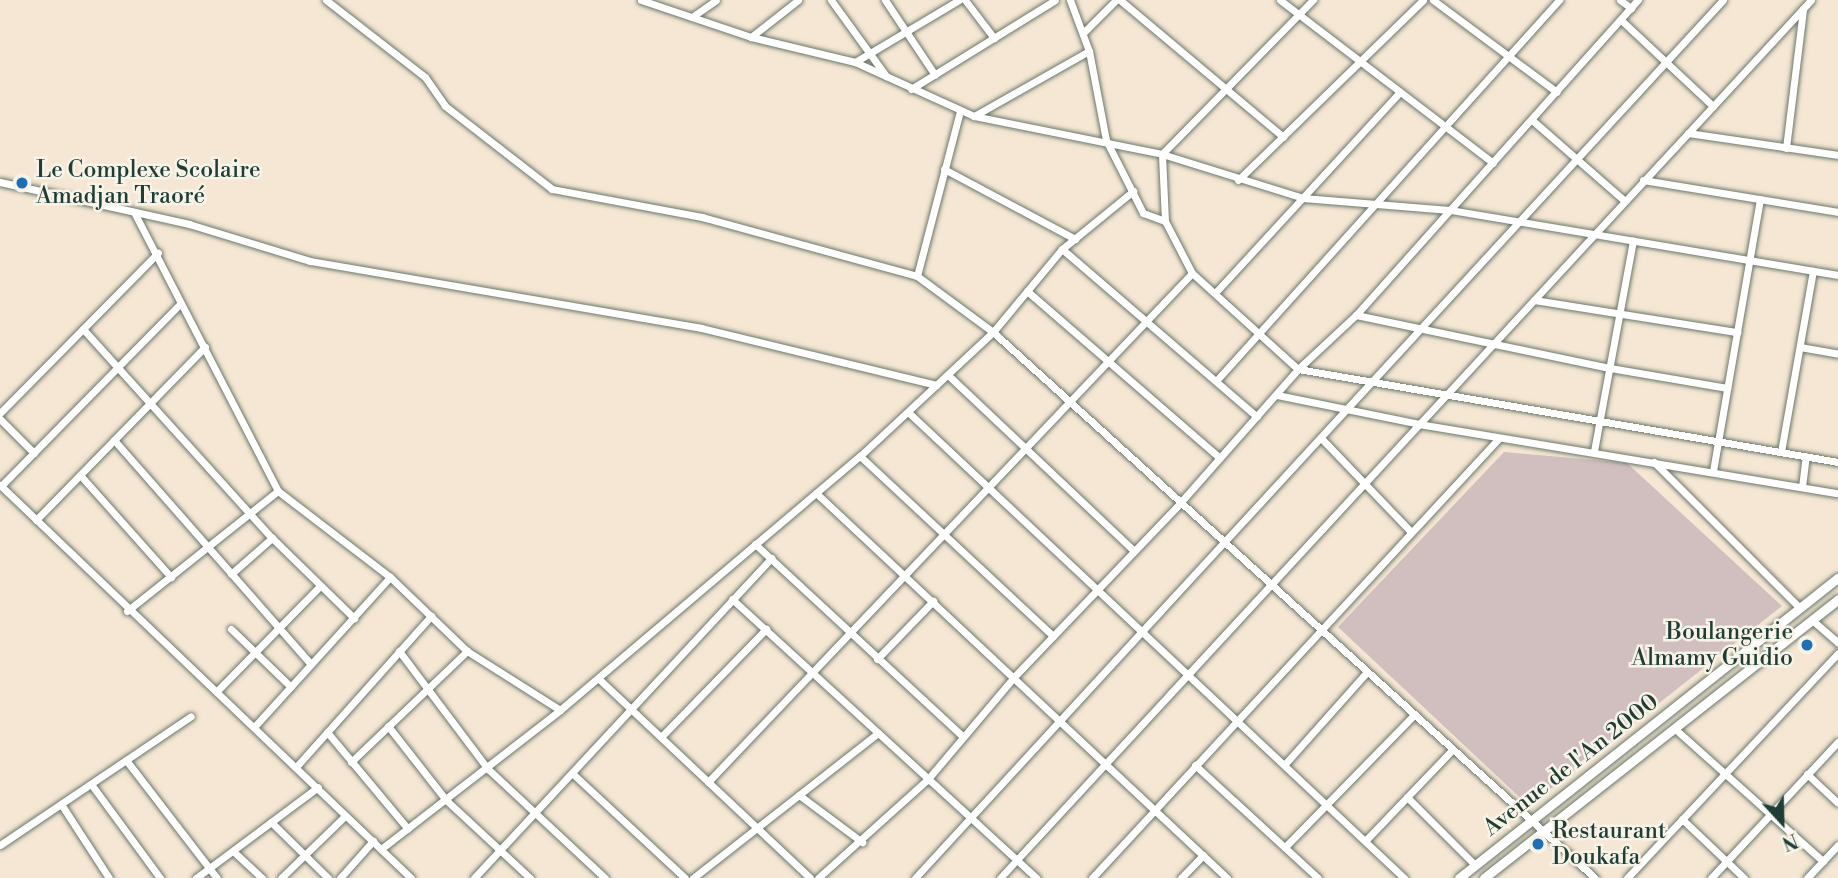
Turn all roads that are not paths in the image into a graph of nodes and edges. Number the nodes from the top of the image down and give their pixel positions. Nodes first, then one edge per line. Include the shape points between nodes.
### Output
1 (326, 0) edge
2 (641, 0) edge
3 (716, 0) edge
4 (798, 0) edge
5 (831, 0) edge
6 (885, 0) edge
7 (959, 0) edge
8 (965, 0) edge
9 (1055, 0) edge
10 (1070, 0) edge
11 (1118, 0) edge
12 (1280, 0) edge
13 (1313, 0) edge
14 (1423, 0) edge
15 (1433, 0) edge
16 (1559, 0) edge
17 (1620, 0) edge
18 (1638, 0) edge
19 (1723, 0) edge
20 (1811, 0) edge
21 (1631, 8) junction
22 (1803, 9) junction
23 (1298, 14) junction
24 (692, 17) junction
25 (1621, 20) junction
26 (906, 32) junction
27 (1083, 33) junction
28 (751, 37) junction
29 (994, 38) junction
30 (1089, 51) junction
31 (869, 53) junction
32 (1508, 56) junction
33 (1360, 61) junction
34 (855, 62) junction
35 (1666, 63) junction
36 (935, 75) junction
37 (888, 79) junction
38 (1224, 88) junction
39 (911, 89) junction
40 (1400, 92) junction
41 (1557, 92) junction
42 (1713, 106) junction
43 (960, 111) junction
44 (974, 116) junction
45 (1532, 120) junction
46 (1445, 127) junction
47 (1688, 133) junction
48 (1283, 137) junction
49 (1106, 140) junction
50 (1786, 148) junction
51 (1162, 154) junction
52 (1838, 155) edge
53 (1576, 160) junction
54 (1493, 163) junction
55 (944, 169) junction
56 (1238, 180) junction
57 (1643, 180) junction
58 (0, 182) edge
59 (1133, 191) junction
60 (1303, 198) junction
61 (1759, 199) junction
62 (1625, 201) junction
63 (1375, 204) junction
64 (1450, 210) junction
65 (1838, 212) edge
66 (135, 214) junction
67 (1165, 221) junction
68 (1518, 223) junction
69 (1593, 236) junction
70 (1076, 239) junction
71 (1633, 241) junction
72 (1062, 249) junction
73 (158, 253) junction
74 (1749, 262) junction
75 (1813, 271) junction
76 (1192, 273) junction
77 (1838, 275) edge
78 (917, 276) junction
79 (1027, 290) junction
80 (1215, 293) junction
81 (1534, 300) junction
82 (180, 304) junction
83 (1619, 313) junction
84 (1356, 315) junction
85 (1147, 321) junction
86 (1421, 327) junction
87 (83, 329) junction
88 (993, 332) junction
89 (1737, 332) junction
90 (1258, 334) junction
91 (1494, 344) junction
92 (1800, 347) junction
93 (205, 348) junction
94 (1838, 354) edge
95 (1108, 362) junction
96 (118, 367) junction
97 (1609, 368) junction
98 (1298, 369) junction
99 (948, 375) junction
100 (1216, 381) junction
101 (1371, 381) junction
102 (936, 385) junction
103 (1727, 388) junction
104 (1444, 394) junction
105 (1277, 396) junction
106 (150, 402) junction
107 (1069, 402) junction
108 (1348, 409) junction
109 (908, 412) junction
110 (0, 413) edge
111 (1257, 418) junction
112 (0, 419) edge
113 (1599, 421) junction
114 (1419, 424) junction
115 (1321, 438) junction
116 (1499, 438) junction
117 (114, 440) junction
118 (1718, 441) junction
119 (1025, 449) junction
120 (1594, 451) junction
121 (1781, 452) junction
122 (34, 453) junction
123 (860, 456) junction
124 (1806, 456) junction
125 (1220, 458) junction
126 (1654, 462) junction
127 (1838, 462) edge
128 (1713, 471) junction
129 (80, 475) junction
130 (1363, 484) junction
131 (1, 486) edge
132 (988, 487) junction
133 (1802, 487) junction
134 (278, 491) junction
135 (816, 493) junction
136 (1838, 493) edge
137 (1180, 503) junction
138 (251, 513) junction
139 (36, 520) junction
140 (1411, 532) junction
141 (943, 535) junction
142 (272, 538) junction
143 (1223, 543) junction
144 (755, 544) junction
145 (208, 548) junction
146 (1134, 551) junction
147 (771, 558) junction
148 (231, 574) junction
149 (905, 575) junction
150 (171, 577) junction
151 (390, 577) junction
152 (1838, 578) edge
153 (1270, 585) junction
154 (320, 586) junction
155 (1098, 589) junction
156 (732, 599) junction
157 (1838, 599) edge
158 (933, 601) junction
159 (1800, 608) junction
160 (127, 611) junction
161 (431, 616) junction
162 (354, 618) junction
163 (1812, 620) junction
164 (279, 627) junction
165 (231, 629) dead end
166 (766, 629) junction
167 (1319, 630) junction
168 (1142, 631) junction
169 (849, 633) junction
170 (1053, 636) junction
171 (1838, 643) edge
172 (255, 651) junction
173 (400, 651) junction
174 (467, 651) junction
175 (1838, 653) edge
176 (877, 659) junction
177 (312, 664) junction
178 (812, 672) junction
179 (1366, 673) junction
180 (1189, 674) junction
181 (1014, 677) junction
182 (599, 678) junction
183 (290, 687) junction
184 (428, 689) junction
185 (218, 690) junction
186 (560, 710) junction
187 (633, 711) junction
188 (191, 716) dead end
189 (1413, 716) junction
190 (1237, 719) junction
191 (1059, 720) junction
192 (255, 726) junction
193 (388, 726) junction
194 (1674, 728) junction
195 (327, 732) junction
196 (878, 733) junction
197 (961, 736) junction
198 (660, 737) junction
199 (1838, 742) edge
200 (1451, 751) junction
201 (126, 760) junction
202 (351, 762) junction
203 (1106, 764) junction
204 (1285, 764) junction
205 (1195, 765) junction
206 (296, 767) junction
207 (488, 769) junction
208 (573, 774) junction
209 (1725, 774) junction
210 (1807, 775) junction
211 (928, 780) junction
212 (708, 782) junction
213 (91, 783) junction
214 (318, 787) junction
215 (799, 795) junction
216 (1407, 797) junction
217 (446, 800) junction
218 (1838, 803) edge
219 (61, 804) junction
220 (1328, 804) junction
221 (1155, 810) junction
222 (535, 813) junction
223 (1770, 814) junction
224 (345, 816) junction
225 (969, 817) junction
226 (1682, 820) junction
227 (271, 822) junction
228 (1530, 822) junction
229 (757, 828) junction
230 (408, 829) junction
231 (1542, 832) junction
232 (1367, 840) junction
233 (373, 841) junction
234 (862, 842) junction
235 (0, 845) edge
236 (1838, 845) edge
237 (1286, 846) junction
238 (382, 849) junction
239 (500, 850) junction
240 (233, 851) junction
241 (1203, 855) junction
242 (305, 856) junction
243 (1017, 860) junction
244 (1727, 861) junction
245 (1823, 861) junction
246 (1475, 865) junction
247 (210, 868) junction
248 (109, 878) edge
249 (160, 878) edge
250 (196, 878) edge
251 (217, 878) edge
252 (262, 878) edge
253 (281, 878) edge
254 (328, 878) edge
255 (340, 878) edge
256 (411, 878) edge
257 (474, 878) edge
258 (530, 878) edge
259 (605, 878) edge
260 (685, 878) edge
261 (693, 878) edge
262 (810, 878) edge
263 (818, 878) edge
264 (915, 878) edge
265 (1000, 878) edge
266 (1036, 878) edge
267 (1092, 878) edge
268 (1181, 878) edge
269 (1227, 878) edge
270 (1318, 878) edge
271 (1404, 878) edge
272 (1459, 878) edge
273 (1485, 878) edge
274 (1595, 878) edge
275 (1627, 878) edge
276 (1711, 878) edge
277 (1744, 878) edge
278 (1807, 878) edge

1 - 78 street via 425,77 445,106 552,189 702,216 795,246
2 - 24 street
3 - 24 street
4 - 28 street
5 - 31 street
6 - 26 street
7 - 26 street
8 - 29 street
9 - 29 street
10 - 27 street
11 - 27 street
11 - 38 street
12 - 23 street
13 - 23 street
14 - 33 street
15 - 32 street
16 - 32 street
17 - 21 street
18 - 21 street
19 - 35 street
20 - 22 street
21 - 25 street
22 - 42 street
22 - 50 street
23 - 33 street
23 - 38 street
24 - 28 street
25 - 35 street
25 - 41 street
26 - 31 street
26 - 36 street
27 - 30 street
28 - 34 street
29 - 36 street
30 - 44 street
30 - 49 street
31 - 34 street
31 - 37 street
32 - 41 street
32 - 46 street
33 - 40 street
33 - 48 street
34 - 37 street
35 - 42 street
35 - 53 street
36 - 39 street
37 - 39 street
38 - 48 street
38 - 51 street
39 - 43 street
40 - 46 street
40 - 60 street
41 - 45 street
42 - 47 street
43 - 44 street
43 - 55 street
44 - 49 street
45 - 53 street
45 - 54 street
46 - 54 street
46 - 63 street
47 - 50 street
47 - 57 street
48 - 56 street
49 - 51 street
49 - 59 street
50 - 52 street
51 - 56 street
51 - 67 street
53 - 62 street
53 - 68 street
54 - 64 street
55 - 70 street
55 - 78 street
56 - 60 street
57 - 61 street
57 - 62 street
58 - 66 street
59 - 67 street via 1143,213
59 - 70 street
60 - 63 street
60 - 80 street
61 - 65 street
61 - 74 street
62 - 69 street
63 - 64 street
63 - 90 street
64 - 68 street
64 - 84 street
66 - 73 street
66 - 102 street via 189,224 310,261 701,328
67 - 76 street
68 - 69 street
68 - 86 street
69 - 71 street
69 - 81 street
70 - 72 street
71 - 74 street
71 - 83 street
72 - 79 street
72 - 85 street
73 - 82 street
73 - 87 street
74 - 75 street
74 - 89 street
75 - 77 street
75 - 92 street
76 - 80 street
76 - 85 street
78 - 88 street
79 - 88 street
79 - 95 street
80 - 90 street
81 - 83 street
81 - 91 street
82 - 93 street
82 - 96 street
83 - 89 street
83 - 97 street
84 - 86 street
84 - 98 street
85 - 95 street
85 - 100 street
86 - 91 street
86 - 101 street
87 - 96 street
87 - 110 street
88 - 99 street
88 - 107 street
89 - 103 street
90 - 98 street
90 - 100 street
91 - 97 street
91 - 104 street
92 - 94 street
92 - 121 street
93 - 106 street
93 - 134 street
95 - 107 street
95 - 125 street
96 - 106 street
96 - 122 street
97 - 103 street
97 - 113 street
98 - 101 street
98 - 105 street
99 - 102 street
99 - 119 street
100 - 111 street
101 - 104 street
101 - 108 street
102 - 109 street
103 - 118 street
104 - 113 street
104 - 114 street
105 - 108 street
105 - 111 street
106 - 117 street
106 - 138 street
107 - 119 street
107 - 137 street
108 - 114 street
108 - 115 street
109 - 123 street
109 - 132 street
111 - 125 street
112 - 122 street
113 - 118 street
113 - 120 street
114 - 116 street
114 - 130 street
115 - 130 street
115 - 143 street
116 - 120 street
116 - 140 street
117 - 129 street
117 - 145 street
118 - 121 street
118 - 128 street
119 - 132 street
119 - 146 street
120 - 126 street
121 - 124 street
122 - 131 street
123 - 135 street
123 - 141 street
124 - 127 street
124 - 133 street
125 - 137 street
126 - 128 street
126 - 159 street
128 - 133 street
129 - 139 street
129 - 150 street
130 - 140 street
130 - 153 street
131 - 139 street
132 - 141 street
132 - 155 street
133 - 136 street
134 - 138 street
134 - 151 street
135 - 144 street
135 - 149 street
137 - 143 street
137 - 146 street
138 - 142 street
138 - 145 street
139 - 160 street
140 - 167 street
141 - 149 street
141 - 170 street
142 - 148 street
142 - 154 street
143 - 153 street
143 - 168 street
144 - 147 street
144 - 182 street
145 - 148 street
145 - 150 street
146 - 155 street
147 - 156 street
147 - 169 street
148 - 164 street
149 - 158 street
149 - 169 street
150 - 160 street
151 - 161 street
151 - 162 street
152 - 159 main road, Avenue de l'An 2000
153 - 167 street
153 - 180 street
154 - 162 street
154 - 164 street
155 - 168 street
155 - 170 street
156 - 166 street
156 - 187 street
157 - 163 main road, Avenue de l'An 2000
158 - 176 street
158 - 181 street
159 - 228 main road, Avenue de l'An 2000
160 - 185 street
161 - 173 street
161 - 174 street
162 - 177 street
163 - 171 street
163 - 194 main road, Avenue de l'An 2000
164 - 172 street
164 - 177 street
165 - 172 street
166 - 178 street
166 - 198 street
167 - 179 street
167 - 190 street
168 - 180 street
168 - 191 street
169 - 176 street
169 - 178 street
170 - 181 street
172 - 183 street
172 - 185 street
173 - 184 street
173 - 195 street
174 - 184 street
174 - 186 street
175 - 209 street
176 - 197 street
177 - 183 street
178 - 196 street
178 - 212 street
179 - 189 street
179 - 204 street
180 - 190 street
180 - 203 street
181 - 191 street
181 - 197 street
182 - 186 street
182 - 187 street
183 - 192 street
184 - 193 street
184 - 207 street
185 - 192 street
186 - 207 street
187 - 198 street
187 - 208 street
188 - 201 street
189 - 200 street
189 - 220 street
190 - 204 street
190 - 205 street
191 - 203 street
191 - 225 street
192 - 206 street
193 - 202 street
193 - 217 street
194 - 209 street
194 - 231 main road, Avenue de l'An 2000
195 - 202 street
195 - 206 street
196 - 211 street
196 - 215 street
197 - 211 street
198 - 212 street
199 - 210 street
200 - 216 street
200 - 228 street
201 - 213 street
201 - 247 street
202 - 230 street
203 - 221 street
203 - 243 street
204 - 220 street
205 - 221 street
205 - 237 street
206 - 214 street
207 - 217 street
207 - 222 street
208 - 222 street
208 - 260 street
209 - 223 street
209 - 226 street
210 - 218 street
210 - 223 street
211 - 225 street
211 - 234 street
212 - 229 street
213 - 219 street
213 - 249 street
214 - 224 street
214 - 227 street
215 - 229 street
215 - 234 street
216 - 232 street
216 - 246 street
217 - 230 street
217 - 239 street
219 - 235 street
219 - 248 street
220 - 232 street
220 - 237 street
221 - 241 street
221 - 267 street
222 - 239 street
222 - 259 street
223 - 244 street
223 - 245 street
224 - 233 street
224 - 242 street
225 - 243 street
225 - 264 street
226 - 244 street
226 - 275 street
227 - 240 street
227 - 242 street
228 - 231 street
228 - 246 main road, Avenue de l'An 2000
229 - 261 street
229 - 262 street
230 - 238 street
231 - 273 main road, Avenue de l'An 2000
231 - 274 street
232 - 271 street
233 - 238 street
233 - 255 street
234 - 263 street
236 - 245 street
237 - 270 street
238 - 256 street
239 - 257 street
239 - 258 street
240 - 247 street
240 - 252 street
241 - 268 street
241 - 269 street
242 - 253 street
242 - 254 street
243 - 265 street
243 - 266 street
244 - 276 street
244 - 277 street
245 - 278 street
246 - 272 main road, Avenue de l'An 2000
247 - 250 street
247 - 251 street

